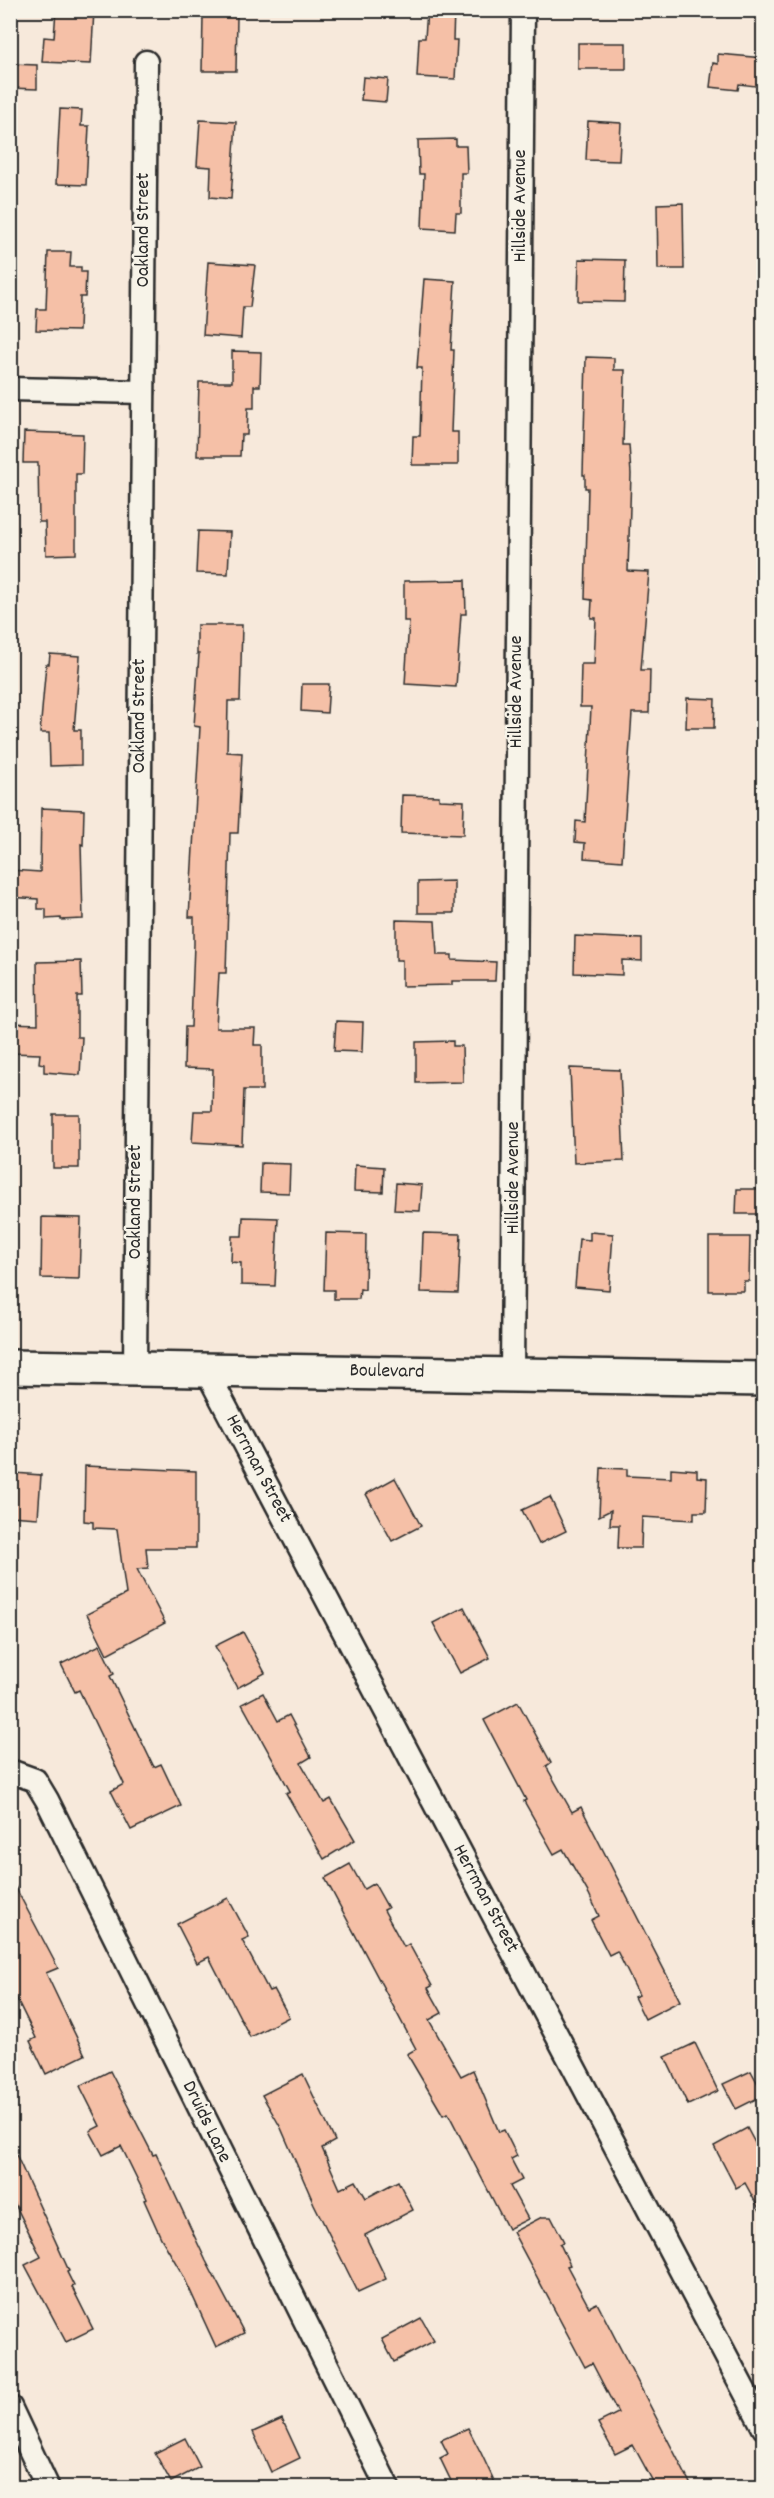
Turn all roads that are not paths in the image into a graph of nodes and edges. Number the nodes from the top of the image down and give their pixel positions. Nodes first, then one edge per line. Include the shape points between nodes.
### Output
1 (523, 10) edge
2 (146, 62) dead end
3 (10, 389) edge
4 (143, 392) junction
5 (10, 1367) edge
6 (135, 1369) junction
7 (206, 1370) junction
8 (512, 1374) junction
9 (764, 1379) edge
10 (10, 1771) edge
11 (10, 2407) edge
12 (764, 2428) edge
13 (48, 2487) edge
14 (388, 2487) edge

1 - 8 street, Hillside Avenue
2 - 4 street, Oakland Street
3 - 4 street
4 - 6 street, Oakland Street
5 - 6 main road, Boulevard
6 - 7 main road, Boulevard
7 - 8 main road, Boulevard
7 - 12 street, Herrman Street
8 - 9 main road, Boulevard
10 - 14 street, Druids Lane via 35,1780 47,1800
11 - 13 street

